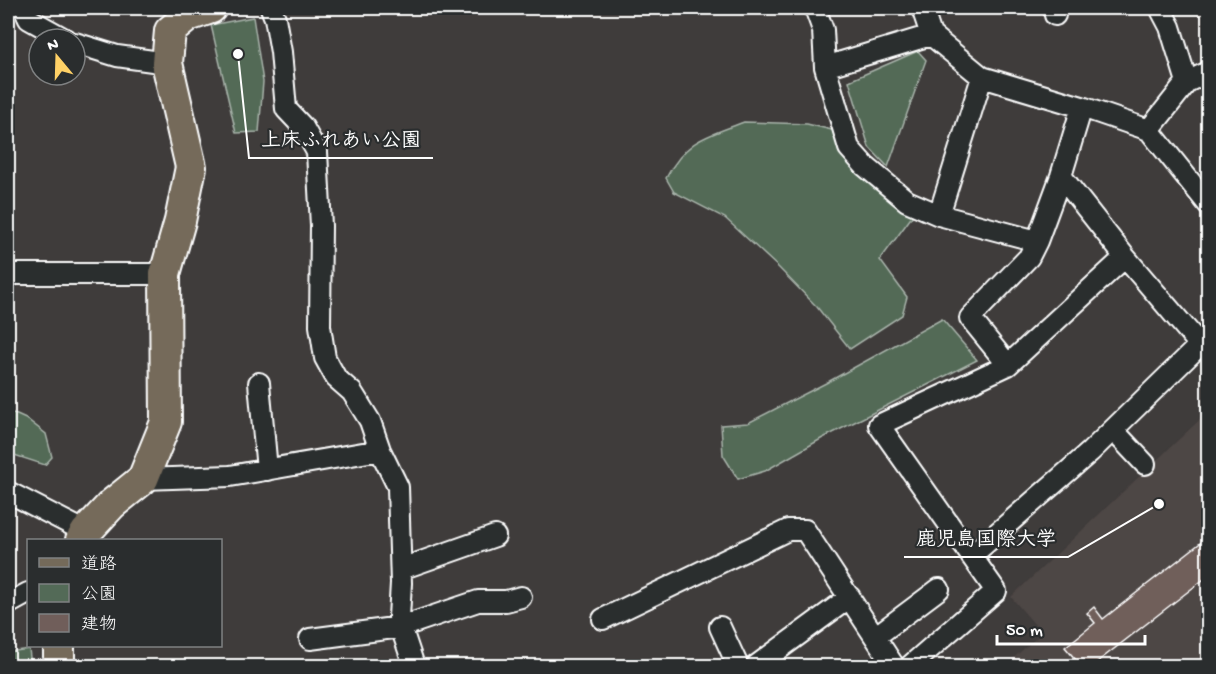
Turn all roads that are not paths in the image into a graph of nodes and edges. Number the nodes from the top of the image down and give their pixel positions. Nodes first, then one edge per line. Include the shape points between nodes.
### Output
1 (24, 8) edge
2 (211, 8) edge
3 (271, 8) edge
4 (815, 8) edge
5 (922, 8) edge
6 (1160, 8) edge
7 (43, 27) edge
8 (931, 35) junction
9 (87, 47) edge
10 (166, 63) junction
11 (825, 67) junction
12 (1209, 72) edge
13 (982, 77) junction
14 (1187, 82) junction
15 (1082, 107) junction
16 (1149, 130) junction
17 (1061, 176) junction
18 (1209, 204) edge
19 (939, 214) junction
20 (1036, 241) junction
21 (1125, 257) junction
22 (8, 274) edge
23 (165, 274) junction
24 (1204, 341) edge
25 (1008, 365) junction
26 (259, 383) dead end
27 (1113, 430) junction
28 (380, 450) junction
29 (1145, 464) dead end
30 (267, 470) junction
31 (142, 479) junction
32 (8, 492) edge
33 (84, 536) edge
34 (495, 536) dead end
35 (970, 556) junction
36 (401, 569) junction
37 (939, 589) dead end
38 (27, 594) edge
39 (521, 597) dead end
40 (850, 597) junction
41 (8, 604) edge
42 (603, 619) dead end
43 (401, 627) junction
44 (720, 627) dead end
45 (875, 637) junction
46 (310, 639) dead end
47 (59, 647) edge
48 (59, 666) edge
49 (414, 666) edge
50 (738, 666) edge
51 (756, 666) edge
52 (894, 666) edge
53 (910, 666) edge

1 - 7 street via 28,19
2 - 10 main road via 188,16 170,31
3 - 28 street via 281,52 286,109 303,127 317,152 325,358 370,421
4 - 11 street via 823,30
5 - 8 street
6 - 14 street
8 - 11 street
8 - 13 street
9 - 10 street via 117,56
10 - 23 main road via 191,167
11 - 19 street via 849,148 907,201
12 - 14 street
13 - 15 street
13 - 19 street
14 - 16 street
15 - 16 street
15 - 17 street
16 - 18 street
17 - 20 street
17 - 21 street
19 - 20 street
20 - 25 street via 1029,257 970,318
21 - 24 street
21 - 25 street
22 - 23 street
23 - 31 main road via 165,422
24 - 27 street
25 - 35 street via 879,425
26 - 30 street
27 - 29 street
27 - 35 street
28 - 30 street
28 - 36 street via 398,487
30 - 31 street via 230,476
31 - 33 main road via 112,504
32 - 33 street
34 - 36 street
35 - 53 street via 996,591
36 - 43 street
37 - 45 street
38 - 41 street
39 - 43 street via 478,601
40 - 42 street via 805,530 788,530
40 - 45 street
40 - 51 street
43 - 46 street
43 - 49 street
44 - 50 street
45 - 52 street
47 - 48 main road

